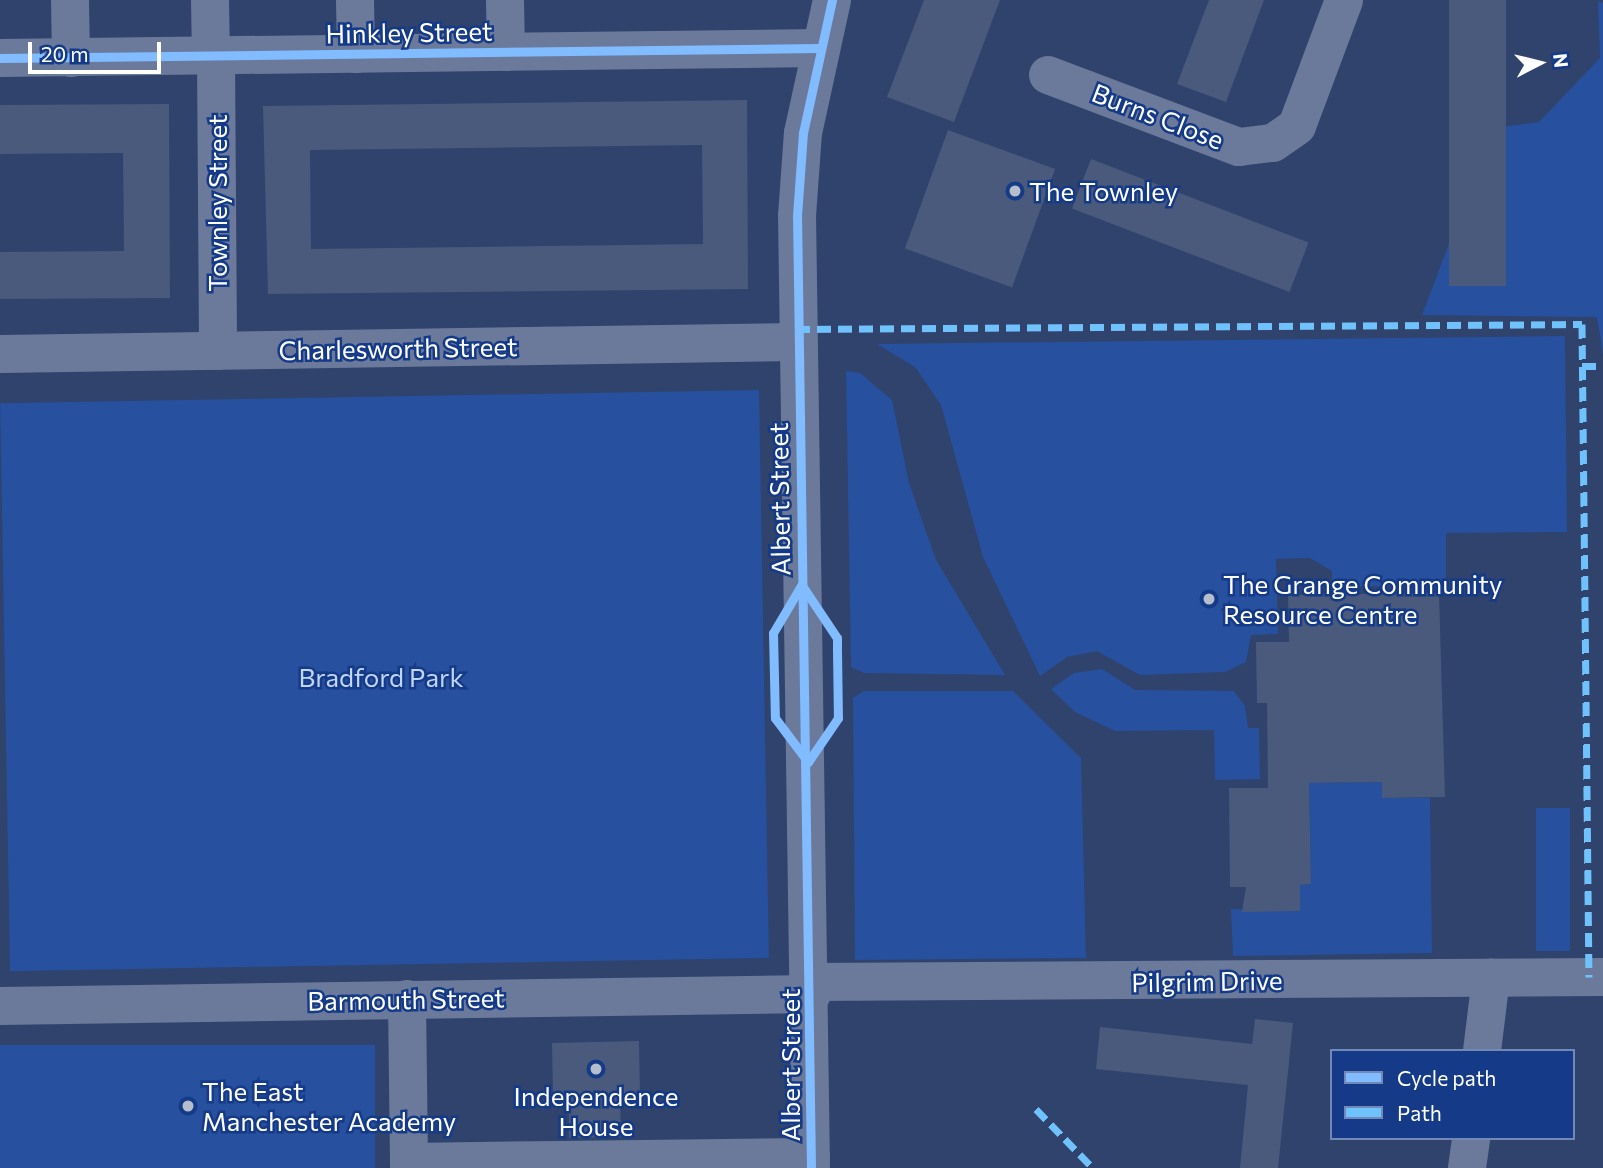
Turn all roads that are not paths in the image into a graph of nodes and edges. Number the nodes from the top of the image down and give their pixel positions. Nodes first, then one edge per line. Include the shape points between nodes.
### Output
1 (71, 0) edge
2 (210, 0) edge
3 (355, 0) edge
4 (505, 0) edge
5 (832, 0) edge
6 (1344, 0) edge
7 (819, 48) junction
8 (506, 52) junction
9 (356, 54) junction
10 (213, 56) junction
11 (0, 58) edge
12 (71, 58) junction
13 (1048, 75) dead end
14 (796, 342) junction
15 (218, 351) junction
16 (0, 354) edge
17 (1603, 977) edge
18 (1491, 978) junction
19 (811, 988) junction
20 (407, 999) junction
21 (0, 1006) edge
22 (1482, 1049) edge
23 (1471, 1140) edge
24 (656, 1163) edge
25 (811, 1163) edge
26 (559, 1164) edge
27 (409, 1165) edge
28 (1467, 1168) edge

1 - 12 street
2 - 10 street, Townley Street
3 - 9 street
4 - 8 street
5 - 7 street, Albert Street
6 - 13 street, Burns Close via 1297,126 1273,144 1239,147
7 - 8 street, Hinkley Street
7 - 14 street, Albert Street via 803,134
8 - 9 street, Hinkley Street
9 - 10 street, Hinkley Street
10 - 12 street, Hinkley Street
10 - 15 street, Townley Street
11 - 12 street, Hinkley Street
14 - 15 street, Charlesworth Street
14 - 19 street, Albert Street
15 - 16 street, Charlesworth Street
17 - 18 street, Pilgrim Drive
18 - 19 street, Pilgrim Drive
18 - 22 street
19 - 20 street, Barmouth Street
19 - 25 street, Albert Street
20 - 21 street, Barmouth Street
20 - 27 street
23 - 28 street
24 - 25 street
24 - 26 street
26 - 27 street

